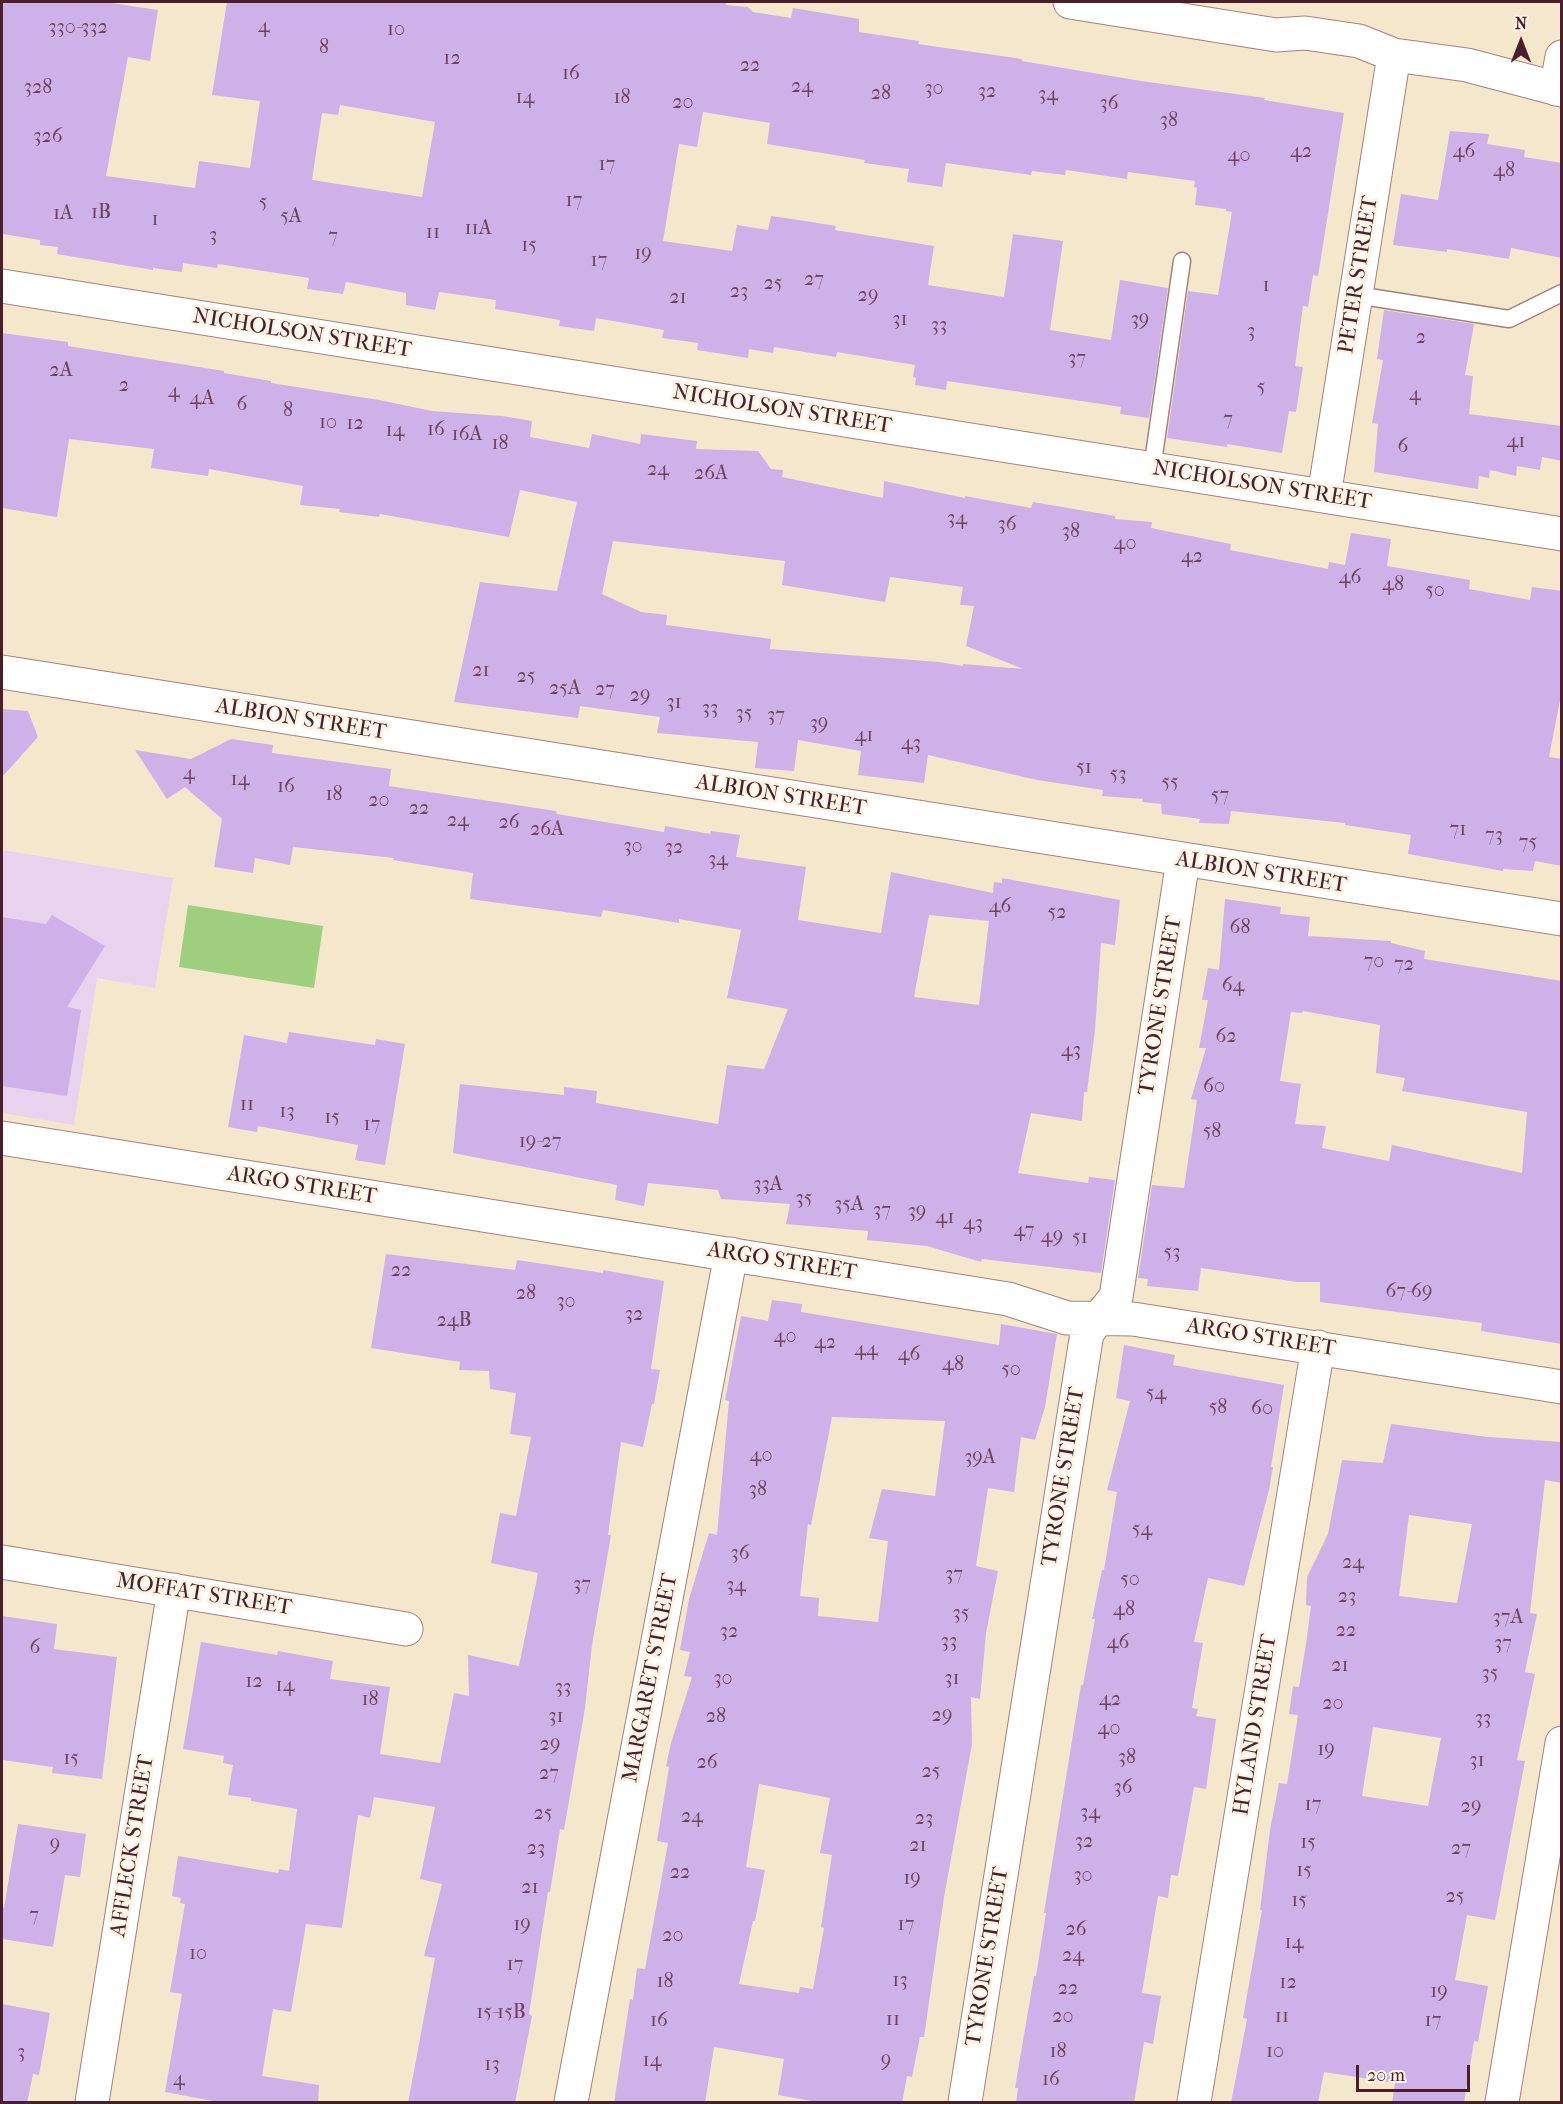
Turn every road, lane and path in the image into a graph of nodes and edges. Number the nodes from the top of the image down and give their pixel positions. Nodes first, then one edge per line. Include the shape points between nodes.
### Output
1 (1070, 2) edge
2 (1394, 55) junction
3 (1562, 57) edge
4 (1559, 89) edge
5 (1182, 261) dead end
6 (2, 286) edge
7 (1562, 293) edge
8 (1356, 295) junction
9 (1152, 469) junction
10 (1324, 496) junction
11 (1562, 534) edge
12 (2, 672) edge
13 (1183, 861) junction
14 (1562, 920) edge
15 (2, 1138) edge
16 (731, 1254) junction
17 (1098, 1319) junction
18 (1318, 1347) junction
19 (1562, 1387) edge
20 (2, 1562) edge
21 (174, 1590) junction
22 (406, 1629) dead end
23 (1562, 1743) edge
24 (92, 2103) edge
25 (571, 2103) edge
26 (965, 2103) edge
27 (1194, 2103) edge
28 (1502, 2103) edge

1 - 2 street via 1276,35 1305,33 1359,41
2 - 4 street via 1467,65
2 - 8 street, PETER STREET
3 - 4 street
5 - 9 lane
6 - 9 street, NICHOLSON STREET
7 - 8 lane via 1509,319
8 - 10 street, PETER STREET
9 - 10 street, NICHOLSON STREET
10 - 11 street, NICHOLSON STREET
12 - 13 street, ALBION STREET
13 - 14 street, ALBION STREET
13 - 17 street, TYRONE STREET via 1116,1297
15 - 16 street, ARGO STREET
16 - 17 street, ARGO STREET via 1008,1299 1067,1318
16 - 25 street, MARGARET STREET
17 - 18 street, ARGO STREET via 1133,1319
17 - 26 street, TYRONE STREET via 1087,1333
18 - 19 street, ARGO STREET
18 - 27 street, HYLAND STREET
20 - 21 street, MOFFAT STREET
21 - 22 street, MOFFAT STREET
21 - 24 street, AFFLECK STREET
23 - 28 street

